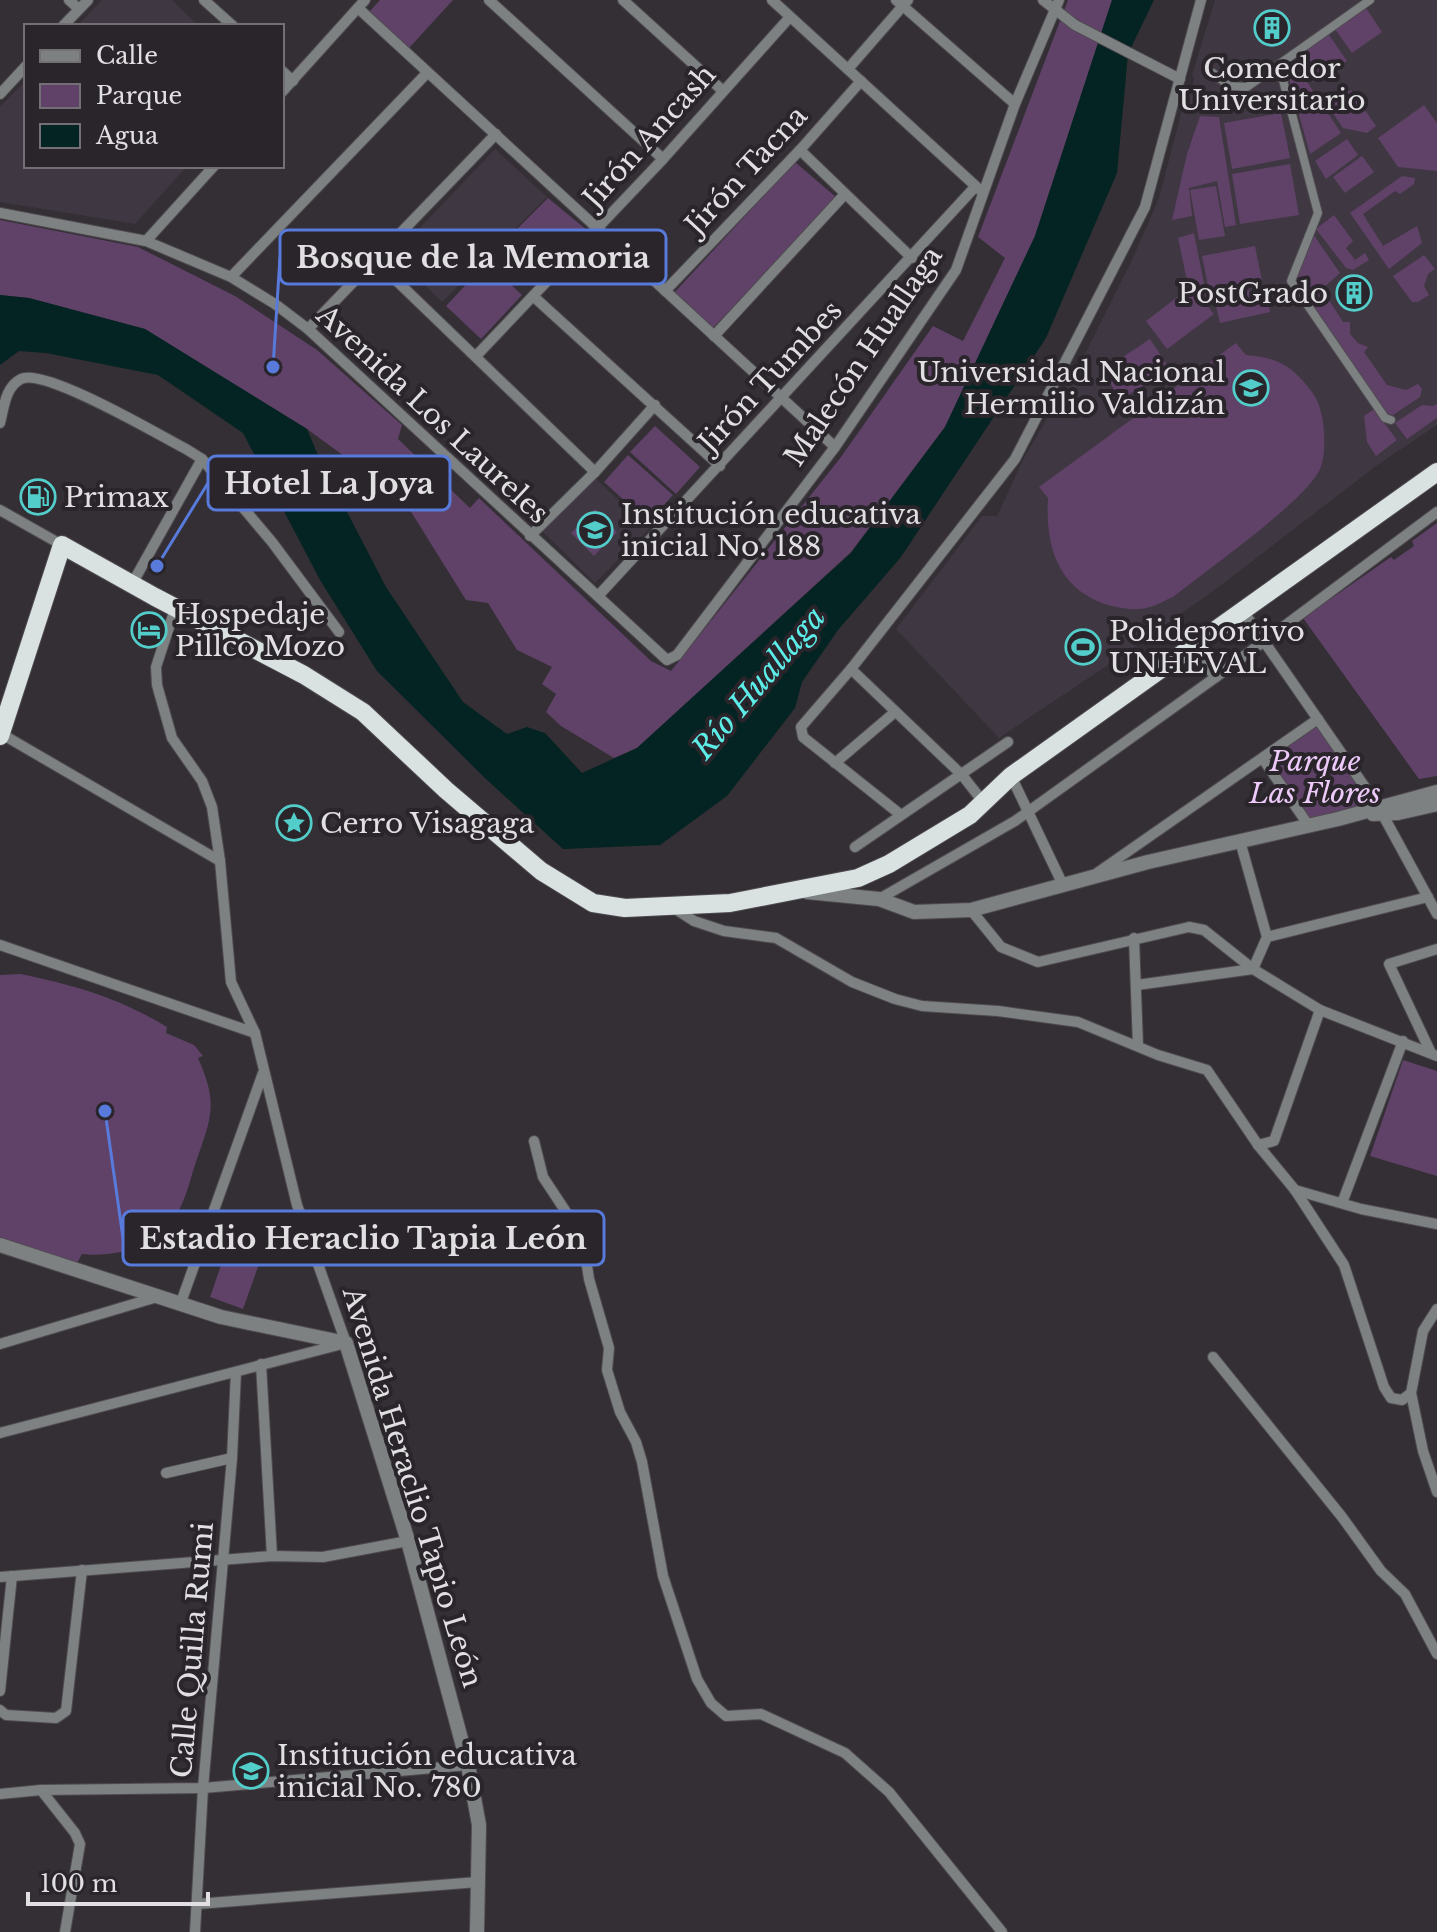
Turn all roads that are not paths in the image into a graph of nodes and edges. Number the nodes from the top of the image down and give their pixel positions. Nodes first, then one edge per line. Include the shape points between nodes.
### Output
1 (69, 0) edge
2 (88, 0) edge
3 (204, 0) edge
4 (489, 0) edge
5 (623, 0) edge
6 (772, 0) edge
7 (1043, 0) edge
8 (1201, 0) edge
9 (1370, 0) edge
10 (902, 2) edge
11 (361, 4) edge
12 (1057, 5) edge
13 (79, 9) junction
14 (790, 17) junction
15 (65, 24) edge
16 (231, 24) edge
17 (1279, 65) junction
18 (24, 68) edge
19 (848, 69) junction
20 (284, 73) edge
21 (427, 73) junction
22 (1213, 73) dead end
23 (1180, 79) junction
24 (293, 81) junction
25 (861, 81) junction
26 (284, 90) edge
27 (723, 91) junction
28 (0, 94) edge
29 (1015, 104) junction
30 (496, 134) junction
31 (800, 150) junction
32 (663, 159) junction
33 (212, 168) edge
34 (980, 190) junction
35 (845, 194) junction
36 (0, 213) edge
37 (598, 228) junction
38 (146, 241) junction
39 (912, 258) junction
40 (376, 261) junction
41 (231, 277) junction
42 (665, 291) junction
43 (533, 296) junction
44 (308, 329) junction
45 (714, 336) junction
46 (476, 356) junction
47 (781, 398) junction
48 (655, 405) junction
49 (1391, 420) dead end
50 (0, 423) edge
51 (835, 447) junction
52 (202, 459) junction
53 (720, 466) junction
54 (595, 472) junction
55 (1437, 472) edge
56 (0, 510) edge
57 (1437, 512) edge
58 (530, 536) junction
59 (62, 545) junction
60 (132, 584) junction
61 (598, 596) junction
62 (176, 606) junction
63 (1243, 611) junction
64 (339, 632) dead end
65 (1264, 641) junction
66 (1191, 648) junction
67 (667, 660) joint
68 (851, 669) junction
69 (1216, 677) junction
70 (895, 712) junction
71 (1318, 719) junction
72 (0, 734) edge
73 (1008, 742) dead end
74 (1263, 759) junction
75 (835, 763) junction
76 (962, 775) junction
77 (1011, 776) junction
78 (1437, 792) edge
79 (984, 803) junction
80 (1437, 804) edge
81 (1028, 810) junction
82 (1380, 810) junction
83 (901, 815) junction
84 (1309, 826) junction
85 (1240, 841) junction
86 (855, 847) dead end
87 (220, 861) junction
88 (1091, 877) junction
89 (1063, 885) junction
90 (802, 891) junction
91 (1428, 897) junction
92 (879, 899) junction
93 (672, 907) junction
94 (971, 910) junction
95 (1437, 914) edge
96 (1267, 937) junction
97 (1134, 938) junction
98 (0, 945) edge
99 (1437, 949) edge
100 (1253, 969) junction
101 (1137, 985) junction
102 (1320, 1010) junction
103 (255, 1033) junction
104 (1403, 1041) junction
105 (1138, 1046) junction
106 (1434, 1054) edge
107 (264, 1071) junction
108 (534, 1141) dead end
109 (1258, 1145) junction
110 (1295, 1190) junction
111 (1342, 1203) junction
112 (1437, 1224) edge
113 (0, 1245) edge
114 (157, 1297) junction
115 (180, 1305) junction
116 (1437, 1309) edge
117 (346, 1343) junction
118 (0, 1344) edge
119 (1213, 1357) dead end
120 (261, 1364) junction
121 (236, 1372) junction
122 (1411, 1393) junction
123 (0, 1433) edge
124 (232, 1458) junction
125 (166, 1473) dead end
126 (1437, 1492) edge
127 (408, 1541) junction
128 (272, 1556) junction
129 (224, 1559) junction
130 (82, 1570) junction
131 (12, 1576) junction
132 (0, 1577) edge
133 (1437, 1654) edge
134 (0, 1691) edge
135 (0, 1710) edge
136 (468, 1765) junction
137 (203, 1788) junction
138 (41, 1790) junction
139 (0, 1794) edge
140 (478, 1882) junction
141 (197, 1904) junction
142 (65, 1932) edge
143 (195, 1932) edge
144 (477, 1932) edge
145 (1002, 1932) edge

1 - 13 street
2 - 13 street
3 - 16 street
4 - 32 street
5 - 27 street
6 - 14 street
7 - 12 street
8 - 23 street
9 - 17 street
10 - 19 street
10 - 29 street
11 - 21 street
11 - 24 street
12 - 23 street via 1075,25
12 - 29 street, Malecón Huallaga
13 - 15 street
14 - 19 street
14 - 27 street, Jirón Ancash
17 - 22 street via 1247,87 1229,86
17 - 49 street via 1318,213 1291,281
18 - 28 street
19 - 25 street
20 - 24 street
21 - 30 street
21 - 41 street
23 - 68 street via 1145,207 1015,459
24 - 26 street
25 - 31 street, Jirón Tacna
25 - 34 street
27 - 32 street, Jirón Ancash
29 - 34 street, Malecón Huallaga
30 - 37 street
30 - 40 street
31 - 35 street
31 - 42 street, Jirón Tacna
32 - 37 street, Jirón Ancash
33 - 38 street
34 - 39 street, Jirón Tumbes
34 - 51 street, Malecón Huallaga via 956,270
35 - 39 street
35 - 45 street
36 - 38 street, Avenida Los Laureles
37 - 42 street
37 - 43 street, Jirón Ancash
38 - 41 street, Avenida Los Laureles
39 - 47 street, Jirón Tumbes
40 - 44 street
40 - 46 street
41 - 44 street, Avenida Los Laureles
42 - 45 street
43 - 46 street, Jirón Ancash
43 - 48 street
44 - 58 street, Avenida Los Laureles
45 - 47 street
46 - 54 street
47 - 51 street
47 - 53 street, Jirón Tumbes
48 - 53 street
48 - 54 street
50 - 52 street via 9,390 17,381 36,377 85,396
51 - 67 street, Malecón Huallaga via 677,655
52 - 60 street
52 - 64 street
53 - 61 street, Jirón Tumbes
54 - 58 street
55 - 63 highway
56 - 59 street
57 - 65 street
58 - 61 street, Avenida Los Laureles
59 - 60 highway
59 - 72 highway
60 - 62 highway
61 - 67 street, Avenida Los Laureles
62 - 87 street, Avenida Heraclio Tapio León via 156,667 157,685 172,738 202,781 212,807
62 - 93 highway via 363,712 541,871 593,903
63 - 65 street
63 - 66 highway
65 - 69 street
65 - 71 street
66 - 69 street
66 - 77 highway
68 - 70 street
68 - 75 street via 801,727 800,734
69 - 81 street
70 - 75 street
70 - 76 street
71 - 74 street
71 - 82 street
72 - 87 street
73 - 76 street
74 - 84 street
74 - 88 street
75 - 83 street
76 - 79 street
76 - 83 street
77 - 79 highway
77 - 81 street
78 - 82 street
79 - 90 highway via 889,864 858,878
80 - 82 street
81 - 89 street
81 - 92 street
82 - 84 street
82 - 91 street
83 - 86 street
84 - 85 street
85 - 88 street
85 - 96 street
87 - 103 street, Avenida Heraclio Tapio León via 231,982
88 - 89 street
89 - 94 street
90 - 92 street
90 - 93 highway
91 - 95 street
91 - 96 street
92 - 94 street via 914,912
93 - 105 street via 724,931 776,938 852,982 895,999 1078,1022
94 - 97 street via 1001,947 1032,961
96 - 100 street
97 - 100 street via 1189,927 1204,930
97 - 101 street
98 - 103 street
99 - 106 street via 1389,964
100 - 101 street
100 - 102 street
101 - 105 street
102 - 104 street
102 - 109 street via 1274,1141
103 - 107 street, Avenida Heraclio Tapio León
104 - 106 street
104 - 111 street
105 - 109 street via 1207,1070
107 - 115 street
107 - 117 street, Avenida Heraclio Tapio León via 297,1205
108 - 145 street via 543,1177 576,1227 585,1253 609,1348 607,1370 642,1462 663,1576 697,1679 711,1703 726,1716 761,1714 845,1753 889,1792
109 - 110 street
110 - 111 street
110 - 122 street via 1344,1265 1384,1387 1391,1398 1402,1400
111 - 112 street
113 - 114 street
114 - 115 street
114 - 118 street
115 - 117 street
116 - 122 street via 1423,1331
117 - 120 street
117 - 127 street, Avenida Heraclio Tapio León
119 - 133 street via 1381,1571 1405,1594
120 - 121 street
120 - 128 street
121 - 123 street
121 - 124 street, Calle Quilla Rumi
122 - 126 street
124 - 125 street
124 - 129 street, Calle Quilla Rumi
127 - 128 street via 323,1557
127 - 136 street, Avenida Heraclio Tapio León
128 - 129 street
129 - 130 street
129 - 137 street, Calle Quilla Rumi
130 - 131 street
130 - 135 street via 66,1711 56,1718 6,1715
131 - 132 street
131 - 134 street
136 - 137 street
136 - 140 street, Avenida Heraclio Tapio León via 479,1825
137 - 138 street
137 - 141 street, Calle Quilla Rumi
138 - 139 street
138 - 142 street via 80,1844
140 - 141 street
140 - 144 street, Avenida Heraclio Tapio León
141 - 143 street, Calle Quilla Rumi

